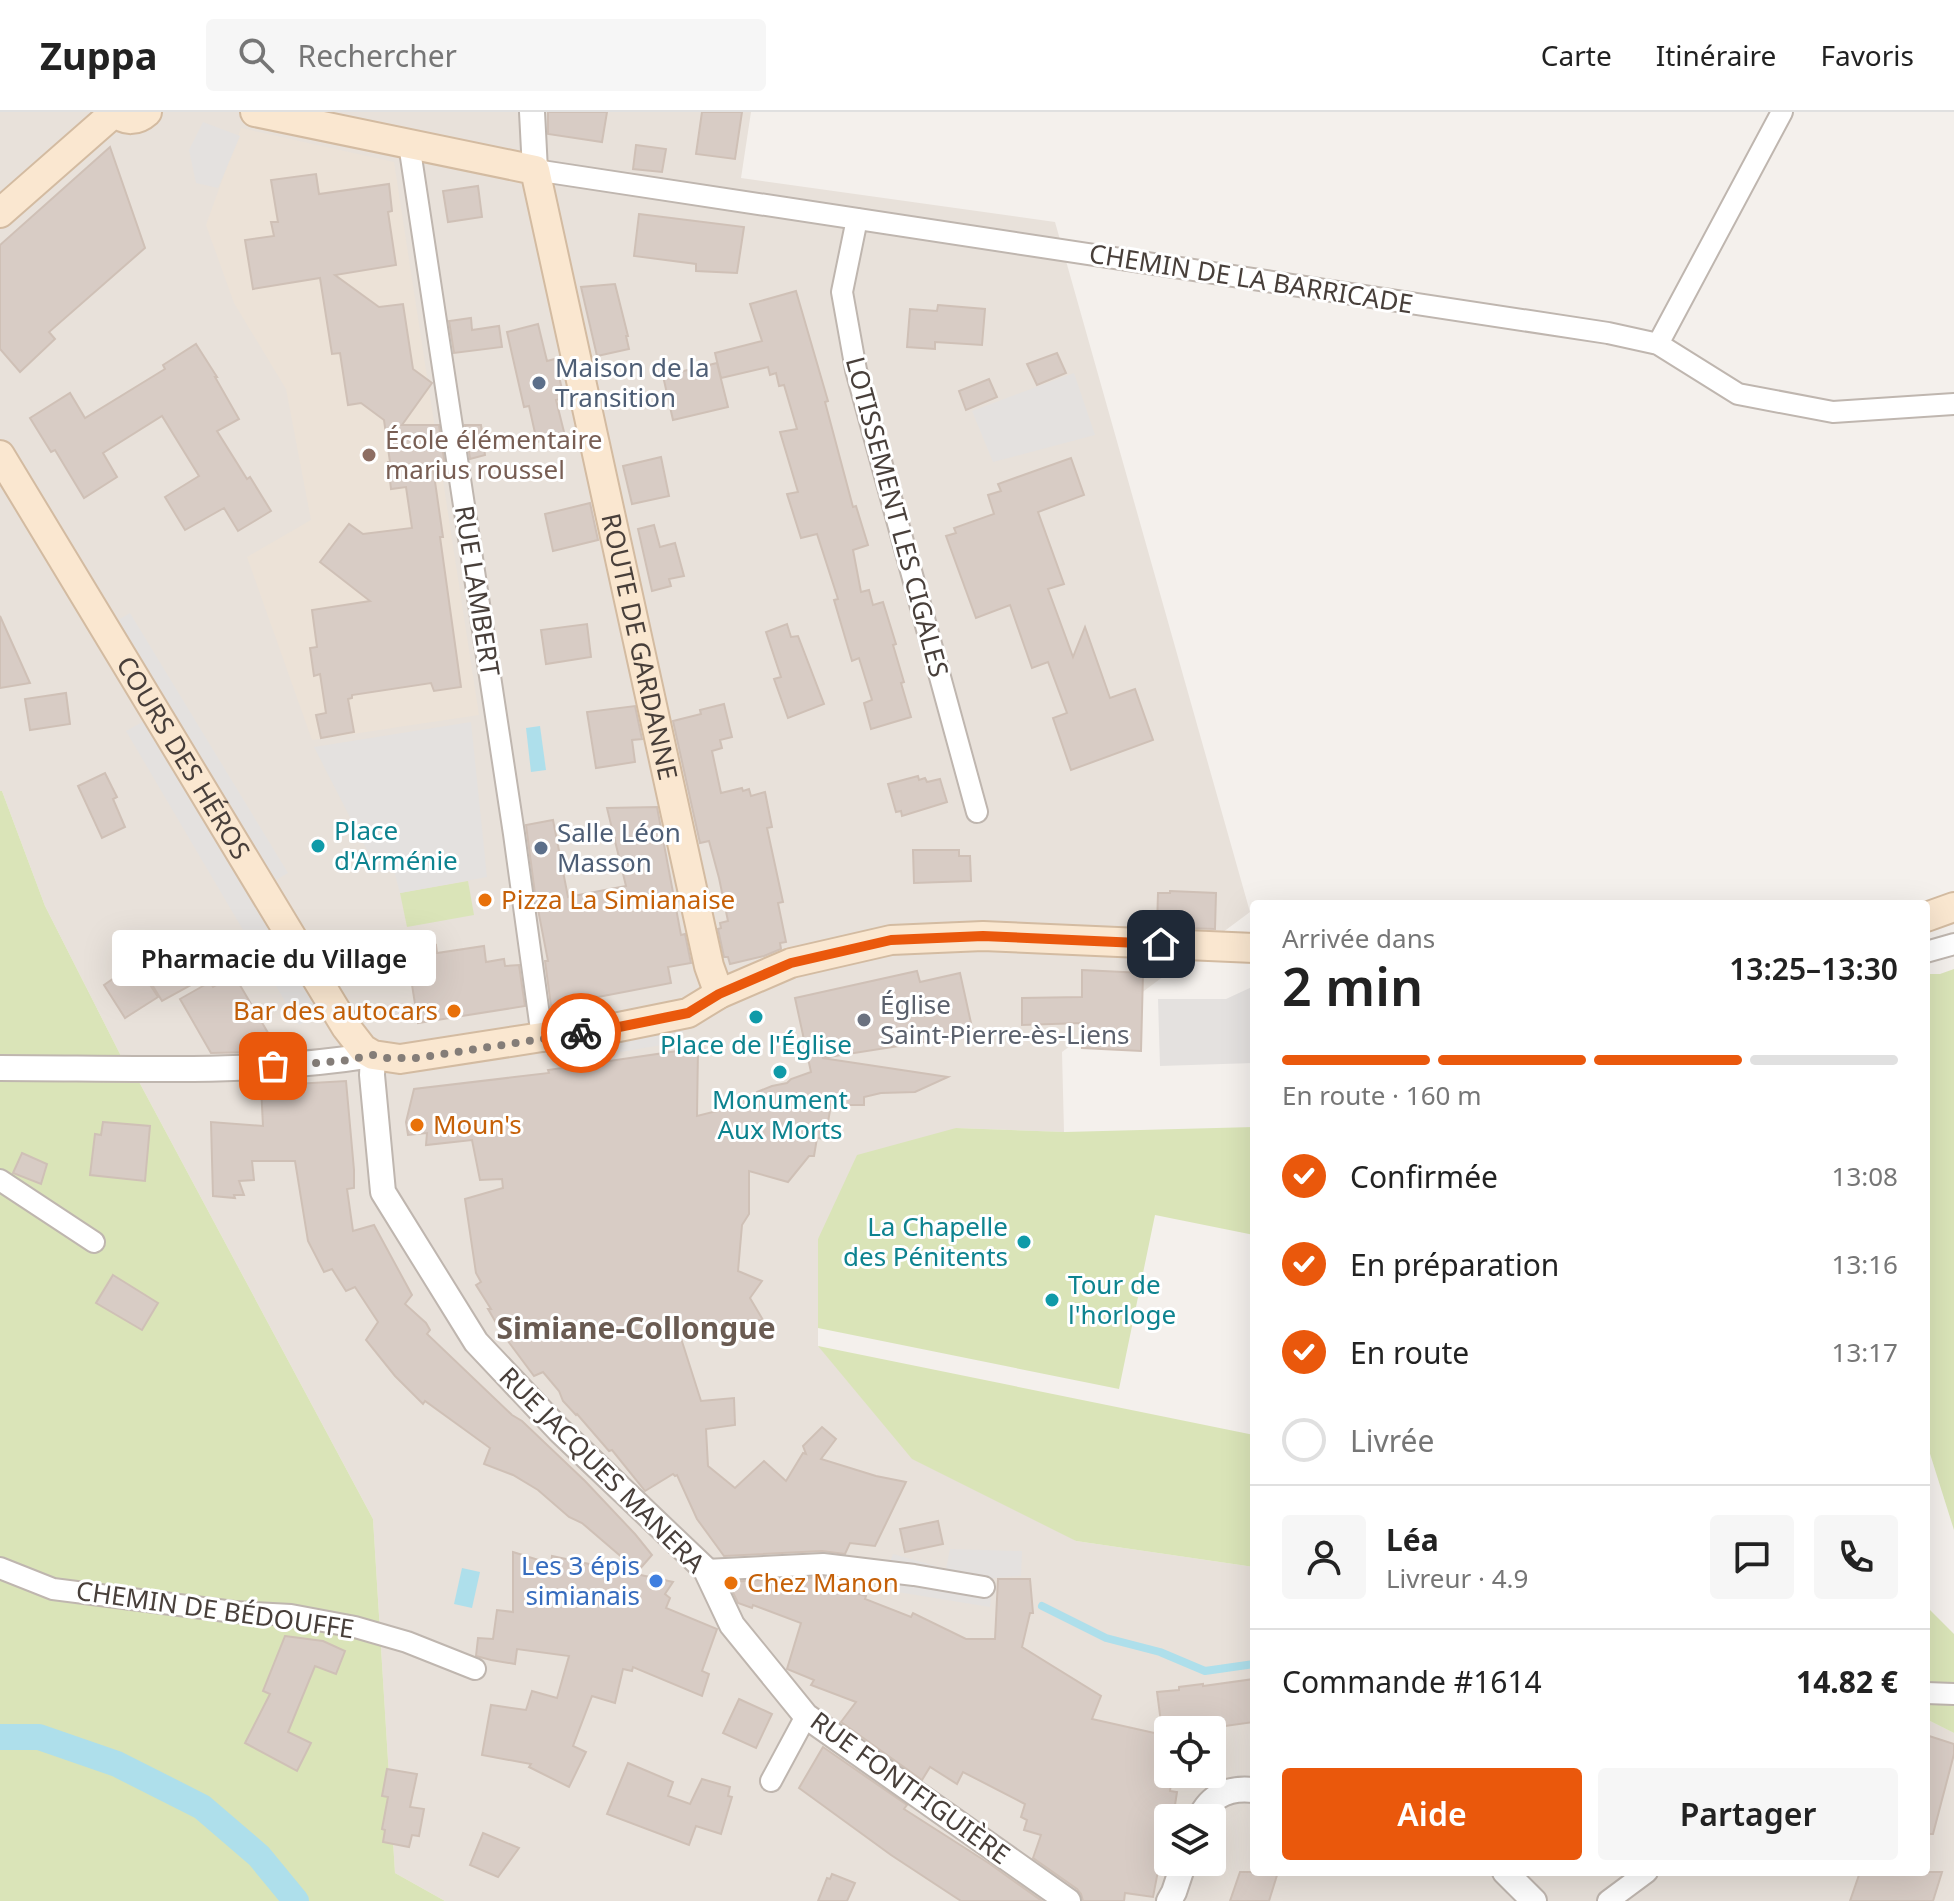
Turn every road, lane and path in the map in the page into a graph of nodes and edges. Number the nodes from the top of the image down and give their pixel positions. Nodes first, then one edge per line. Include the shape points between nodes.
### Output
1 (115, 112) edge
2 (147, 112) edge
3 (255, 112) edge
4 (532, 112) edge
5 (1782, 112) edge
6 (409, 144) junction
7 (535, 170) junction
8 (0, 213) edge
9 (857, 219) junction
10 (1658, 344) junction
11 (1954, 404) edge
12 (0, 455) edge
13 (977, 812) dead end
14 (1954, 907) edge
15 (1930, 916) edge
16 (1954, 944) edge
17 (1250, 948) edge
18 (1930, 951) edge
19 (719, 994) junction
20 (542, 1037) junction
21 (373, 1055) junction
22 (0, 1068) edge
23 (0, 1180) edge
24 (94, 1242) dead end
25 (0, 1568) edge
26 (706, 1570) junction
27 (984, 1587) dead end
28 (732, 1625) joint
29 (475, 1669) dead end
30 (1930, 1693) edge
31 (1954, 1694) edge
32 (806, 1716) junction
33 (771, 1781) dead end
34 (1250, 1789) edge
35 (1207, 1804) edge
36 (1179, 1876) edge
37 (1509, 1876) edge
38 (1642, 1876) edge
39 (1068, 1901) edge
40 (1169, 1901) edge
41 (1534, 1901) edge
42 (1608, 1901) edge

1 - 2 main road via 130,119
1 - 8 main road
3 - 6 main road
4 - 7 street, ROUTE DE GARDANNE
5 - 10 street
6 - 7 main road
6 - 20 street, RUE LAMBERT
7 - 9 street, CHEMIN DE LA BARRICADE
7 - 19 main road, ROUTE DE GARDANNE
9 - 10 street, CHEMIN DE LA BARRICADE
9 - 13 street, LOTISSEMENT LES CIGALES via 842,292 856,370
10 - 11 street, CHEMIN DE LA BARRICADE via 1738,394 1833,412
12 - 21 main road, COURS DES HÉROS via 346,1027
14 - 15 main road
16 - 18 street
17 - 19 main road via 983,936 891,940 791,963
19 - 20 main road via 688,1013
20 - 21 main road via 417,1058
21 - 22 street via 301,1065 216,1068
21 - 26 street, RUE JACQUES MANERA via 383,1192 476,1342 559,1430
23 - 24 street
25 - 29 street, CHEMIN DE BÉDOUFFE via 53,1589 355,1627
26 - 27 street via 823,1564
26 - 28 street, RUE JACQUES MANERA
28 - 32 street, RUE FONTFIGUIÈRE
30 - 31 street
32 - 33 street
32 - 39 street, RUE FONTFIGUIÈRE
34 - 35 street via 1228,1791
36 - 40 street
37 - 41 street
38 - 42 street

